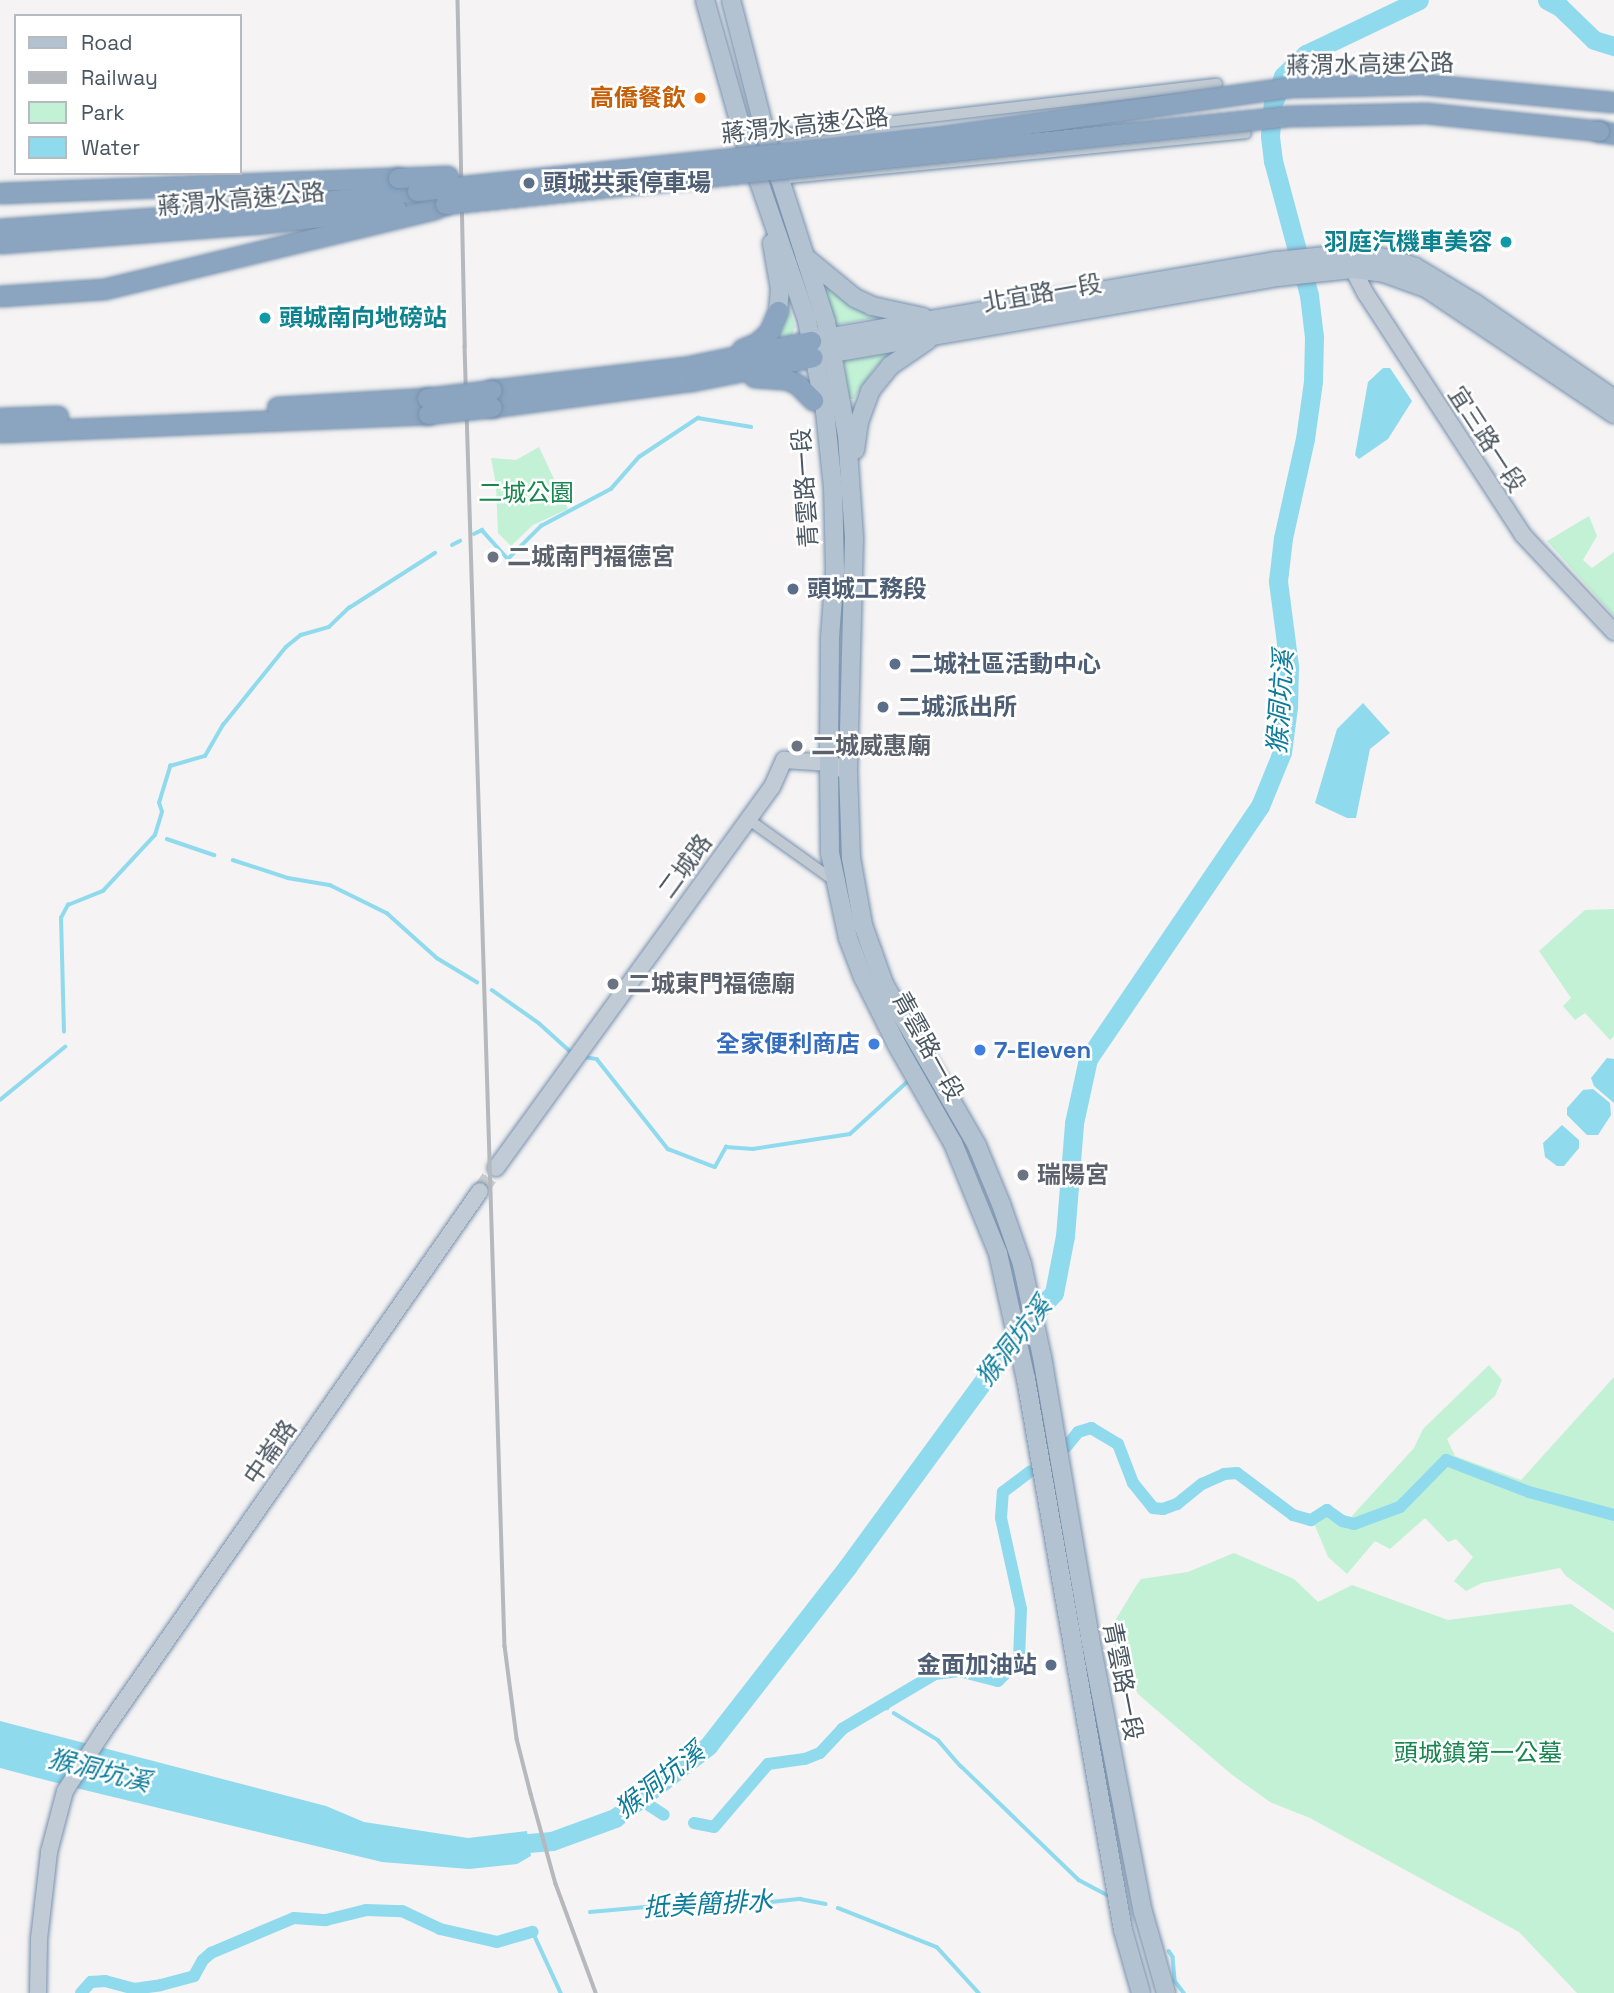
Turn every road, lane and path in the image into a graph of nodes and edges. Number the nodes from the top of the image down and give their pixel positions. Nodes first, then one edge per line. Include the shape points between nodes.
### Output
1 (705, 0) edge
2 (731, 0) edge
3 (1217, 85) dead end
4 (1613, 102) edge
5 (1246, 133) dead end
6 (1614, 135) edge
7 (766, 136) junction
8 (575, 173) junction
9 (779, 179) junction
10 (0, 193) edge
11 (418, 204) junction
12 (770, 215) junction
13 (0, 229) edge
14 (0, 243) edge
15 (805, 257) junction
16 (1344, 262) junction
17 (1277, 269) junction
18 (0, 296) edge
19 (778, 311) joint
20 (933, 319) junction
21 (933, 337) junction
22 (822, 347) junction
23 (688, 374) junction
24 (1614, 399) edge
25 (819, 405) junction
26 (428, 406) junction
27 (1614, 414) edge
28 (0, 418) edge
29 (99, 427) junction
30 (0, 432) edge
31 (0, 442) edge
32 (851, 482) junction
33 (1614, 632) edge
34 (831, 695) junction
35 (850, 695) junction
36 (829, 763) junction
37 (848, 772) junction
38 (748, 819) junction
39 (836, 882) junction
40 (496, 1168) tunnel mouth
41 (480, 1191) tunnel mouth
42 (38, 1993) edge
43 (1142, 1993) edge
44 (1166, 1993) edge

1 - 12 main road, 青雲路一段
2 - 7 main road, 青雲路一段
3 - 7 street
4 - 8 highway, 蔣渭水高速公路, bridge via 1422,84 1292,88 942,136
5 - 9 street
6 - 11 highway, 蔣渭水高速公路, bridge via 1542,123 1426,113 1289,116
7 - 9 main road, 青雲路一段
8 - 10 highway, bridge
8 - 11 highway, 蔣渭水高速公路, bridge
9 - 15 main road, 青雲路一段
11 - 13 highway, 蔣渭水高速公路
11 - 14 highway, 蔣渭水高速公路 via 240,225
11 - 18 highway via 104,289
12 - 19 main road via 780,289
12 - 22 main road, 青雲路一段 via 807,320
15 - 20 main road via 855,298
15 - 22 main road, 青雲路一段
16 - 17 main road
16 - 24 main road via 1391,259 1415,267
16 - 27 main road via 1426,288
16 - 33 street, 宜三路一段 via 1523,535
17 - 20 main road, 北宜路一段
17 - 21 main road, 北宜路一段
19 - 23 highway via 769,332 757,344
20 - 22 main road, 北宜路一段
21 - 22 main road, 北宜路一段
21 - 32 main road via 890,366 870,391 859,422
22 - 23 highway
22 - 25 main road, 青雲路一段
22 - 32 main road, 青雲路一段
23 - 25 highway via 773,376 797,384
23 - 26 highway, bridge
25 - 34 main road, 青雲路一段 via 833,487
26 - 28 highway via 390,402
26 - 29 highway
29 - 30 highway
29 - 31 highway
32 - 35 main road, 青雲路一段
34 - 35 street
34 - 36 main road, 青雲路一段
35 - 37 main road, 青雲路一段
36 - 37 street, 二城路
36 - 38 street, 二城路 via 784,760 772,787
36 - 39 main road, 青雲路一段 via 830,853
37 - 44 main road, 青雲路一段 via 851,858 863,925 884,984 981,1156 1022,1264 1143,1912
38 - 39 street
38 - 40 street, 二城路
39 - 43 main road, 青雲路一段 via 848,938 863,977 953,1143 984,1213 1007,1288 1123,1930
41 - 42 street, 中崙路 via 65,1791 49,1852

